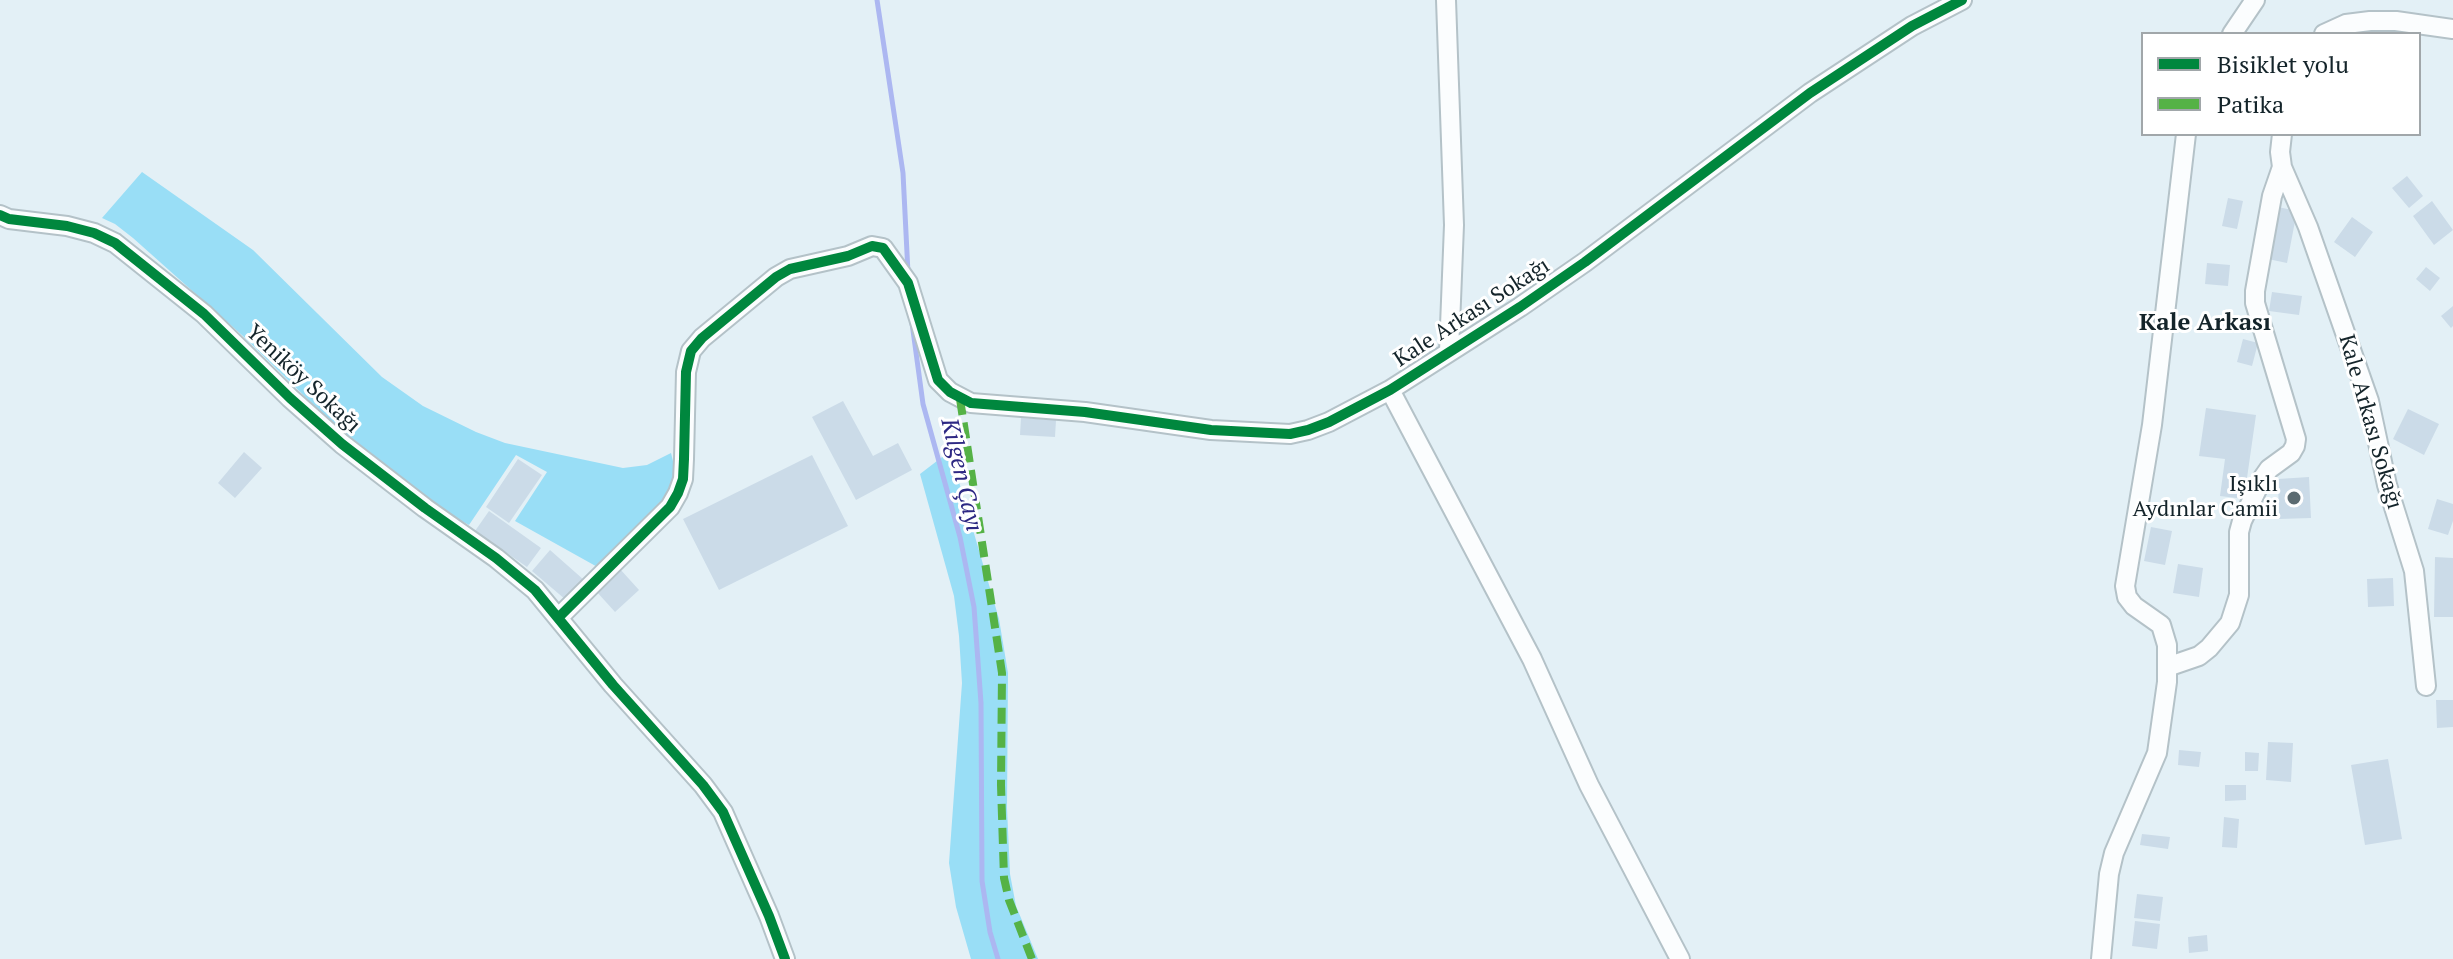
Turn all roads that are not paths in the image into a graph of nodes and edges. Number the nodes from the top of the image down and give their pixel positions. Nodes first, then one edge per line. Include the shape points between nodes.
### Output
1 (1446, 0) edge
2 (1962, 0) edge
3 (2255, 0) edge
4 (2453, 29) edge
5 (2233, 32) edge
6 (2328, 32) edge
7 (2186, 136) edge
8 (2282, 136) edge
9 (2282, 167) junction
10 (0, 215) edge
11 (1449, 351) junction
12 (1390, 390) junction
13 (559, 617) junction
14 (2167, 667) junction
15 (2426, 686) dead end
16 (785, 959) edge
17 (1680, 959) edge
18 (2101, 959) edge

1 - 11 street, Kale Arkası Sokağı via 1454,225
2 - 11 street, Kale Arkası Sokağı via 1810,93 1585,262
3 - 5 street
4 - 6 street via 2370,21
7 - 14 street via 2152,425 2125,586 2134,606 2161,625
8 - 9 street, Kale Arkası Sokağı
9 - 14 street, Kale Arkası Sokağı via 2272,196 2255,303 2295,446 2269,469 2242,521 2239,595 2230,623 2199,656
9 - 15 street, Kale Arkası Sokağı via 2369,401 2387,485 2414,571
10 - 13 street, Yeniköy Sokağı via 94,233 126,251 204,314 342,444 496,558
11 - 12 street, Kale Arkası Sokağı
12 - 13 street, Kale Arkası Sokağı via 1329,422 1290,434 971,403 938,380 908,283 883,248 872,246 805,264 776,277 691,351 683,399 683,479 670,507
12 - 17 street, Kale Arkası Sokağı via 1532,659 1589,785
13 - 16 street, Yeniköy Sokağı via 723,812
14 - 18 street via 2157,753 2109,874

